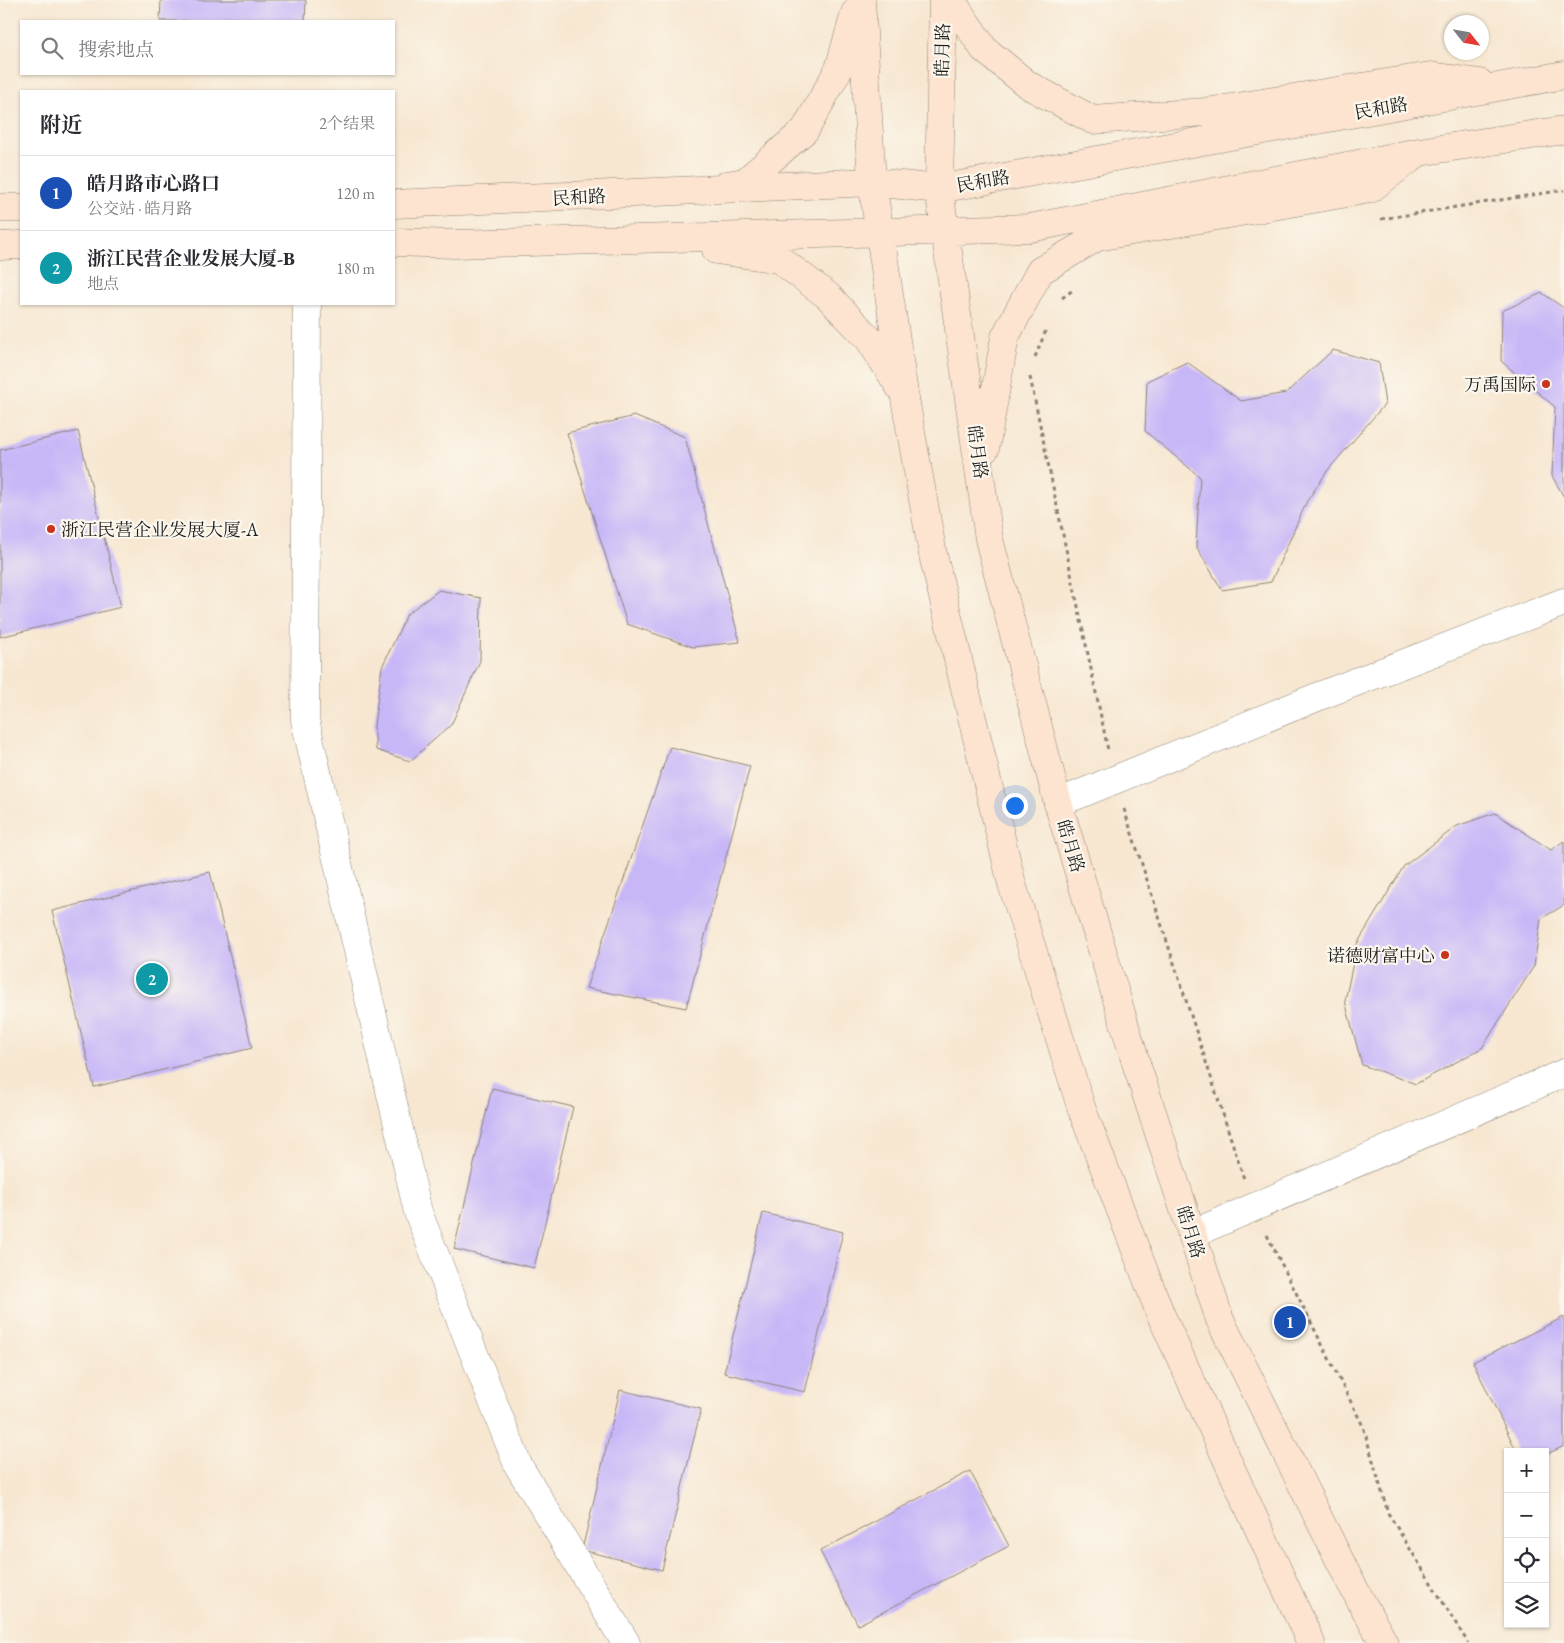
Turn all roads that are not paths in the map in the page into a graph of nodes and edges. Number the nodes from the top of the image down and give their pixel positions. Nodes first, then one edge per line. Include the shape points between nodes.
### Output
1 (859, 0) edge
2 (943, 0) edge
3 (952, 0) edge
4 (1564, 75) edge
5 (1504, 86) junction
6 (1564, 130) edge
7 (1419, 152) junction
8 (872, 182) junction
9 (939, 189) junction
10 (687, 192) junction
11 (395, 204) edge
12 (0, 208) edge
13 (20, 208) edge
14 (945, 230) junction
15 (880, 232) junction
16 (651, 239) junction
17 (395, 242) edge
18 (0, 246) edge
19 (20, 246) edge
20 (306, 305) edge
21 (904, 393) junction
22 (981, 473) junction
23 (1564, 602) edge
24 (1058, 803) junction
25 (1564, 1073) edge
26 (1192, 1234) junction
27 (1385, 1641) edge
28 (626, 1643) edge
29 (1311, 1643) edge

1 - 8 main road
1 - 10 main road via 839,69 805,130 745,182
2 - 9 main road, 皓月路
3 - 5 main road via 984,49 1028,85 1093,120 1206,112 1431,76
4 - 5 main road, 民和路
5 - 9 main road, 民和路
6 - 7 main road
7 - 14 main road via 1030,228
7 - 22 main road via 1370,189 1097,237 1040,271 1004,338
8 - 9 main road, 民和路
8 - 10 main road, 民和路
8 - 15 main road
9 - 14 main road, 皓月路
10 - 11 main road, 民和路
12 - 13 main road
14 - 15 main road
14 - 22 main road, 皓月路
15 - 16 main road
15 - 21 main road
16 - 17 main road via 455,244
16 - 21 main road via 779,259 828,296 869,340
18 - 19 main road
20 - 28 street via 305,720 418,1212 518,1465
21 - 29 main road via 933,555 1012,884 1081,1107 1160,1313
22 - 24 main road, 皓月路 via 989,539
23 - 24 street via 1322,695
24 - 26 main road, 皓月路 via 1137,1066
25 - 26 street
26 - 27 main road, 皓月路 via 1220,1320 1351,1583

